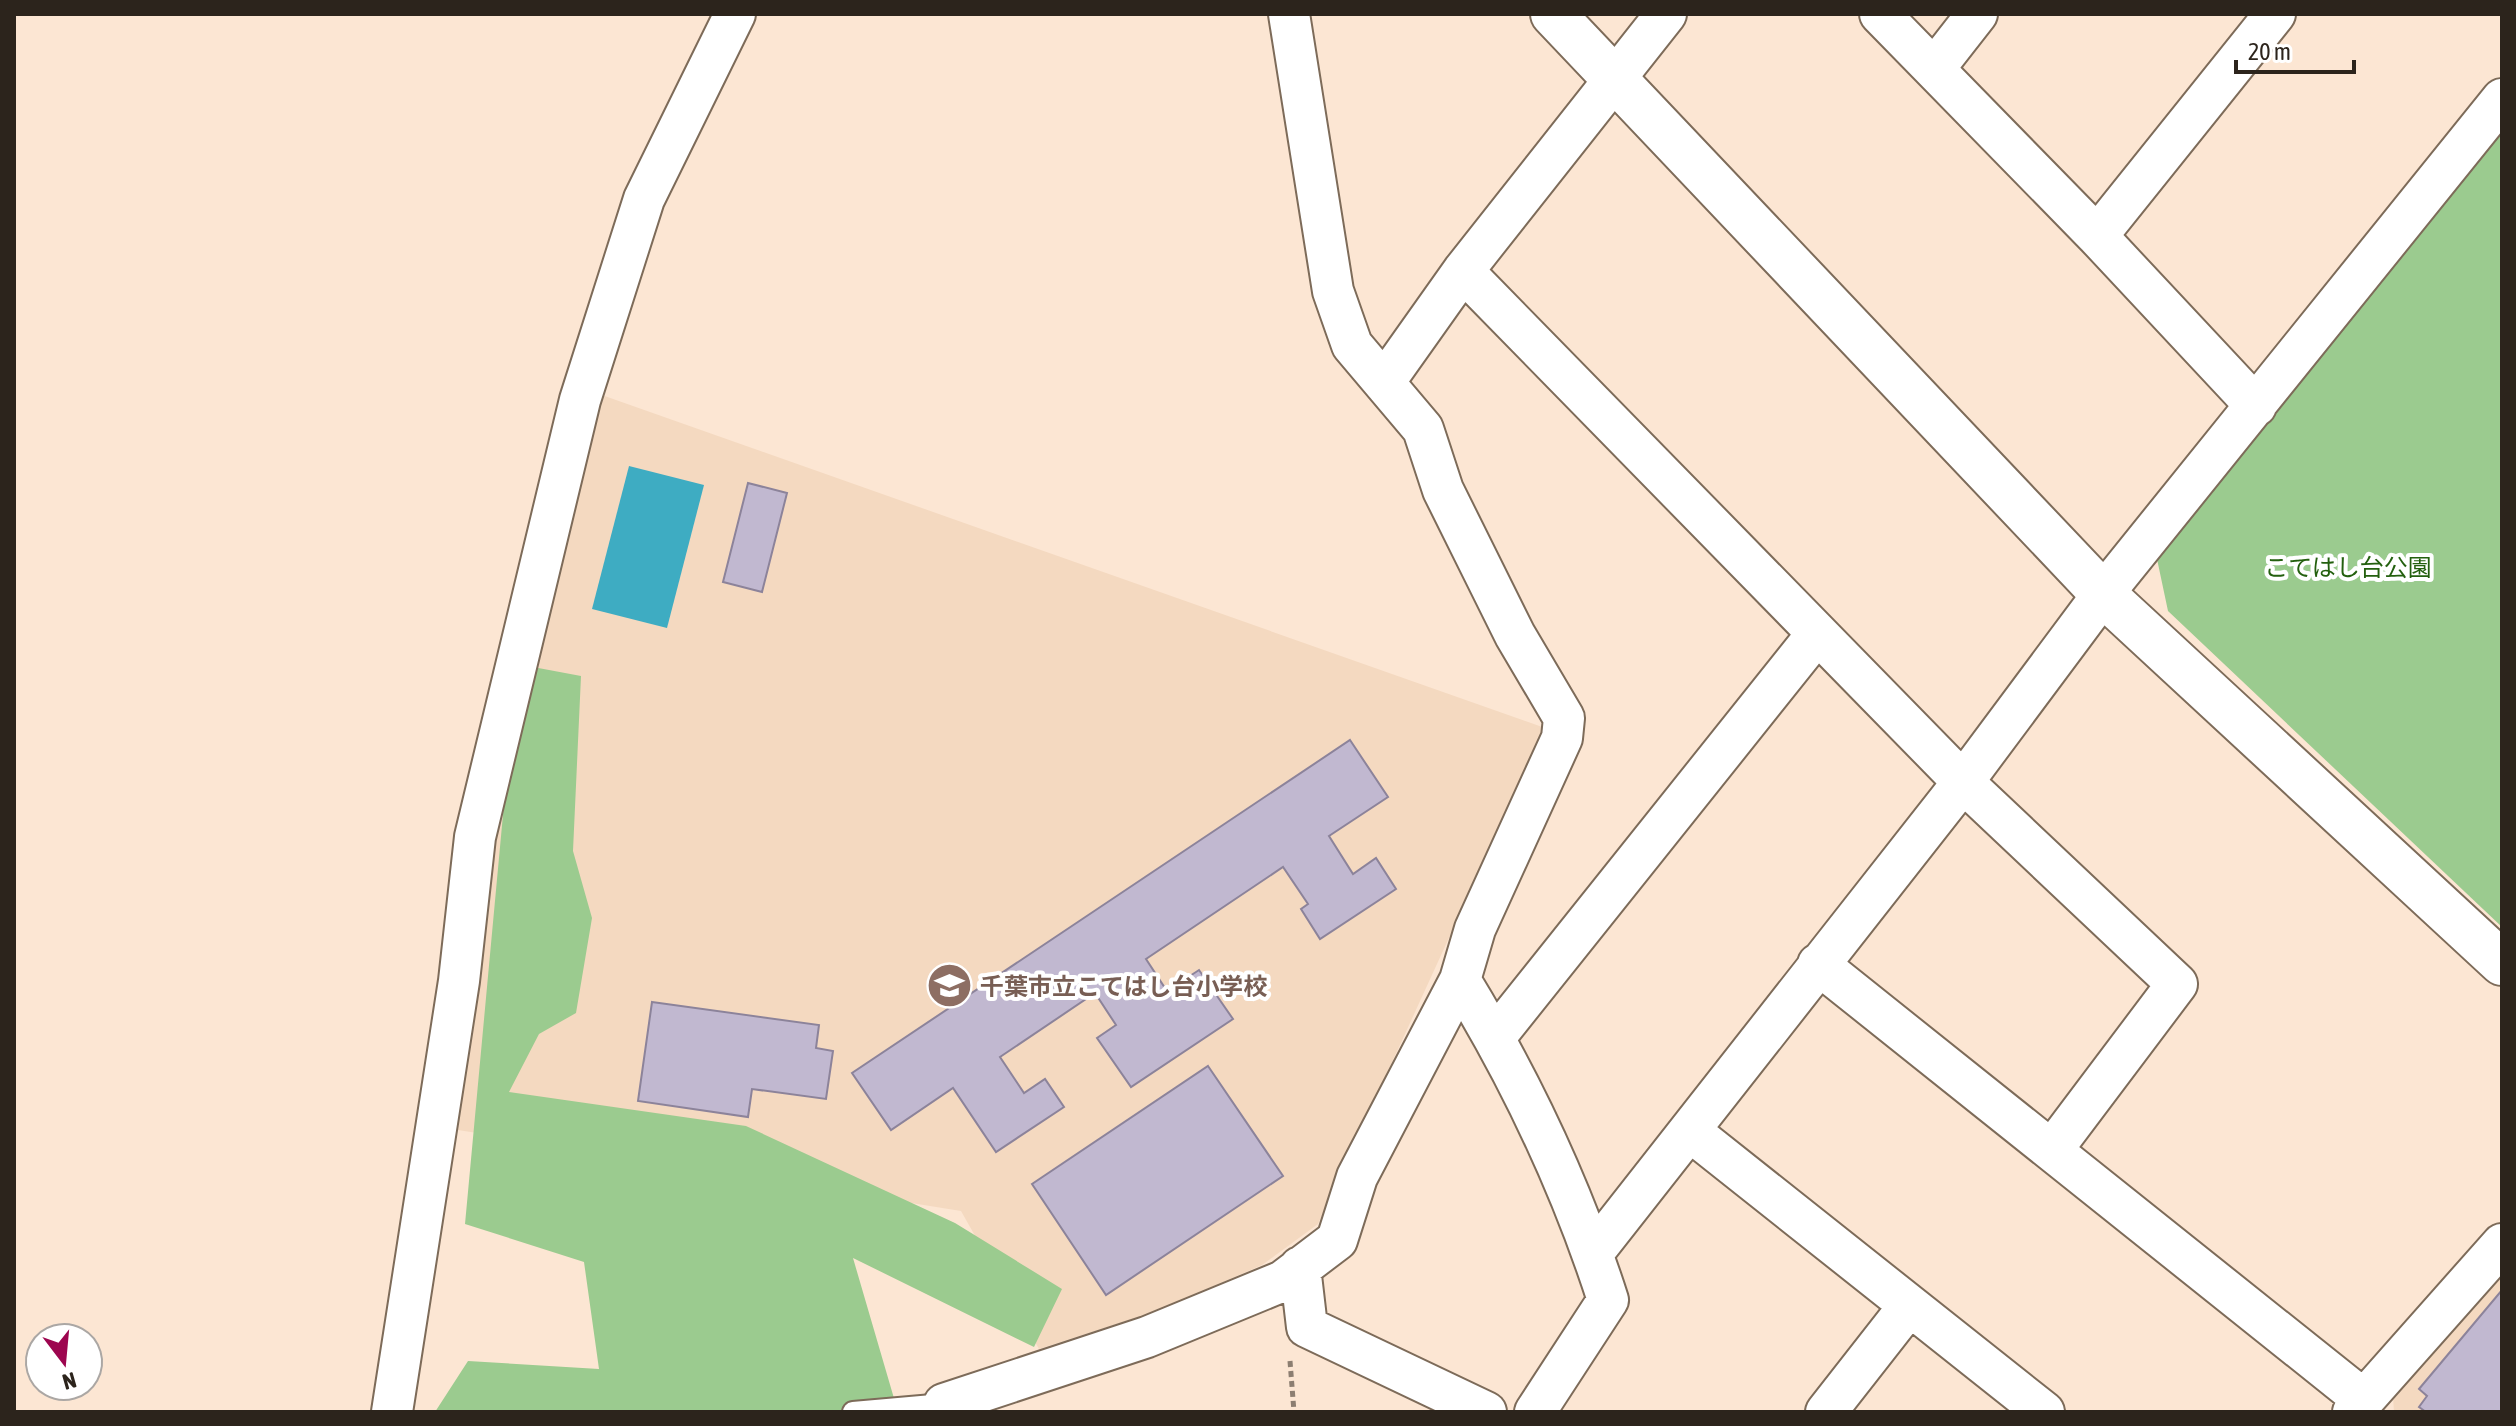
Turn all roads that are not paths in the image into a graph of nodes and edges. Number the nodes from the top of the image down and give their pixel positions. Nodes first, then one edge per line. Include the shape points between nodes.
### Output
1 (735, 14) edge
2 (1289, 14) edge
3 (1553, 14) edge
4 (1666, 14) edge
5 (1880, 14) edge
6 (1977, 14) edge
7 (2275, 14) edge
8 (1934, 69) junction
9 (1615, 78) junction
10 (2502, 99) edge
11 (2097, 236) junction
12 (1463, 271) junction
13 (1385, 381) junction
14 (2256, 406) junction
15 (2103, 594) junction
16 (1817, 634) junction
17 (1963, 782) junction
18 (2502, 963) edge
19 (1818, 964) junction
20 (1460, 980) junction
21 (1495, 1037) junction
22 (1690, 1131) junction
23 (2052, 1150) junction
24 (2502, 1244) edge
25 (1593, 1253) junction
26 (1300, 1267) junction
27 (1909, 1306) junction
28 (944, 1404) joint
29 (2358, 1408) edge
30 (392, 1412) edge
31 (853, 1412) edge
32 (1486, 1412) edge
33 (1535, 1412) edge
34 (1826, 1412) edge
35 (2044, 1412) edge

1 - 30 street via 644,199 576,416 475,837 459,981
2 - 13 street via 1333,291 1352,345
3 - 9 street
4 - 9 street
5 - 8 street
6 - 8 street
7 - 11 street
8 - 11 street
9 - 12 street
9 - 15 street
10 - 14 street
11 - 14 street
12 - 13 street
12 - 16 street
13 - 20 street via 1423,429 1443,490 1515,635 1564,718 1562,738 1475,929
14 - 15 street
15 - 17 street
15 - 18 street
16 - 17 street
16 - 21 street
17 - 19 street
17 - 23 street via 2177,984
19 - 22 street
19 - 23 street
20 - 21 street
20 - 26 street via 1357,1177 1337,1240
21 - 25 street
22 - 25 street
22 - 27 street
23 - 29 street
24 - 29 street
25 - 33 street via 1608,1300
26 - 28 street via 1283,1281 1147,1337
26 - 32 street via 1307,1327
27 - 34 street
27 - 35 street
28 - 31 lane

